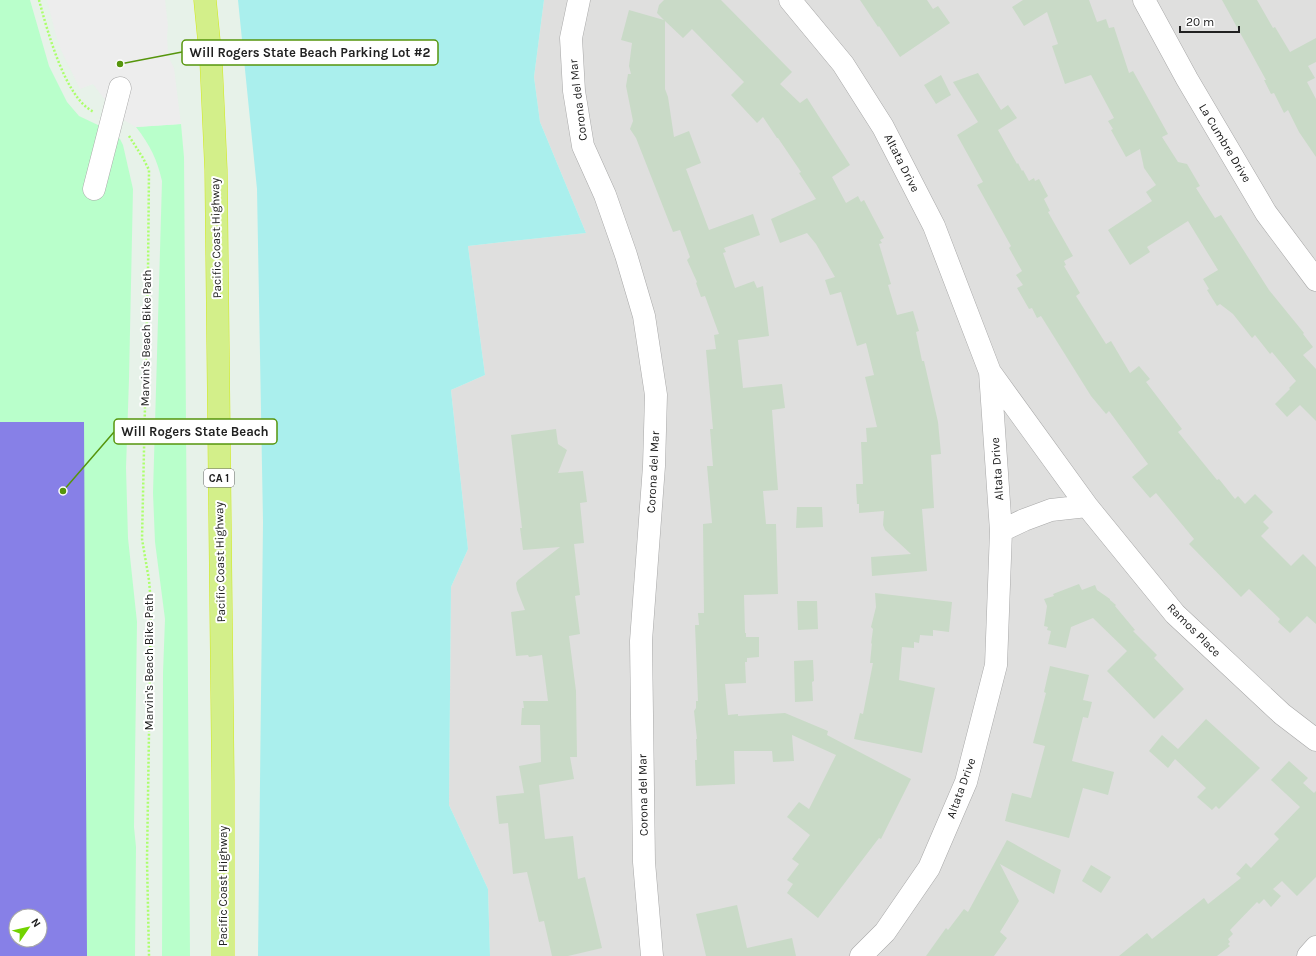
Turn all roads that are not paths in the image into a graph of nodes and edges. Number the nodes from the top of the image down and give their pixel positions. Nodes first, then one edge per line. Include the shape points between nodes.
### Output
1 (205, 0) edge
2 (579, 0) edge
3 (790, 0) edge
4 (1144, 0) edge
5 (120, 88) dead end
6 (94, 189) dead end
7 (1316, 280) edge
8 (990, 372) junction
9 (1088, 506) junction
10 (1001, 531) junction
11 (1316, 740) edge
12 (1316, 947) edge
13 (223, 956) edge
14 (652, 956) edge
15 (861, 956) edge
16 (1308, 956) edge

1 - 13 highway, Pacific Coast Highway / CA 1 via 211,61 216,170
2 - 14 street, Corona del Mar via 571,38 574,91 583,146 605,195 629,263 644,316 656,395 654,466 641,641 644,862
3 - 8 street, Altata Drive via 842,64 883,127 934,226
4 - 7 street, La Cumbre Drive via 1266,213
5 - 6 street
8 - 9 street, Ramos Place
8 - 10 street, Altata Drive
9 - 10 street via 1051,510
9 - 11 street, Ramos Place via 1175,614 1282,714
10 - 15 street, Altata Drive via 996,665 966,782 929,868 885,932
12 - 16 street

